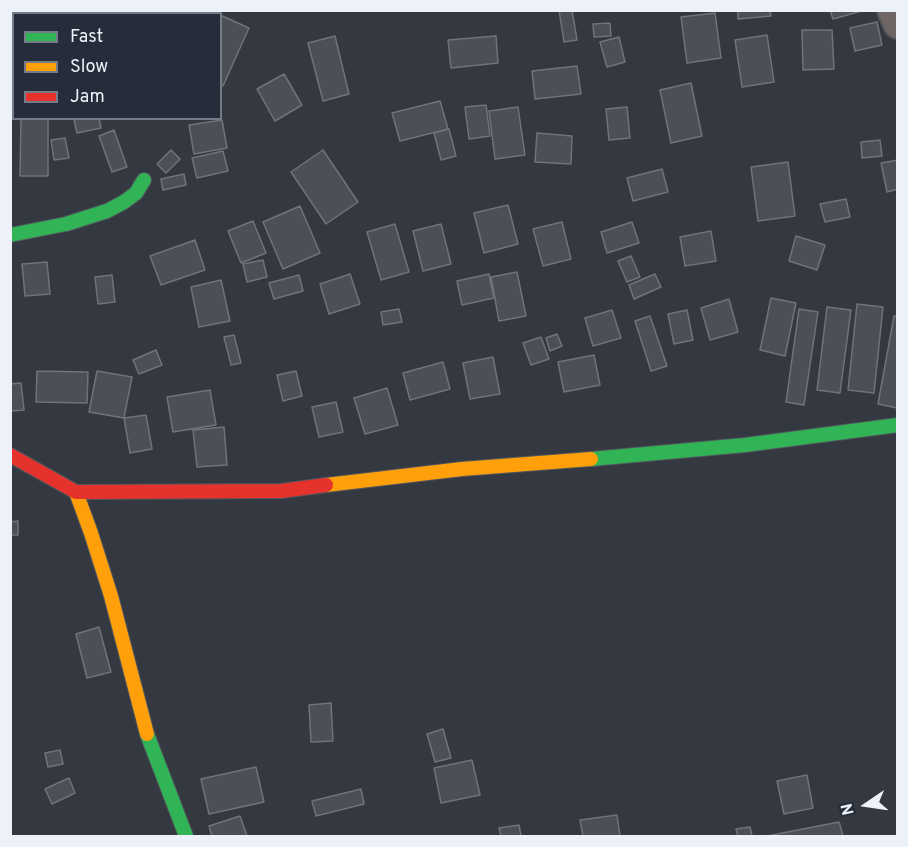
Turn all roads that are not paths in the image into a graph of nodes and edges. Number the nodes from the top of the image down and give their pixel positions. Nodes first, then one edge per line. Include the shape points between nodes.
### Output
1 (892, 10) edge
2 (897, 24) edge
3 (144, 180) dead end
4 (10, 235) edge
5 (897, 425) edge
6 (10, 455) edge
7 (76, 492) junction
8 (186, 837) edge

1 - 2 street
3 - 4 street via 136,194 107,212
5 - 7 street via 746,445 462,469 281,491
6 - 7 street
7 - 8 street via 111,596 150,744

